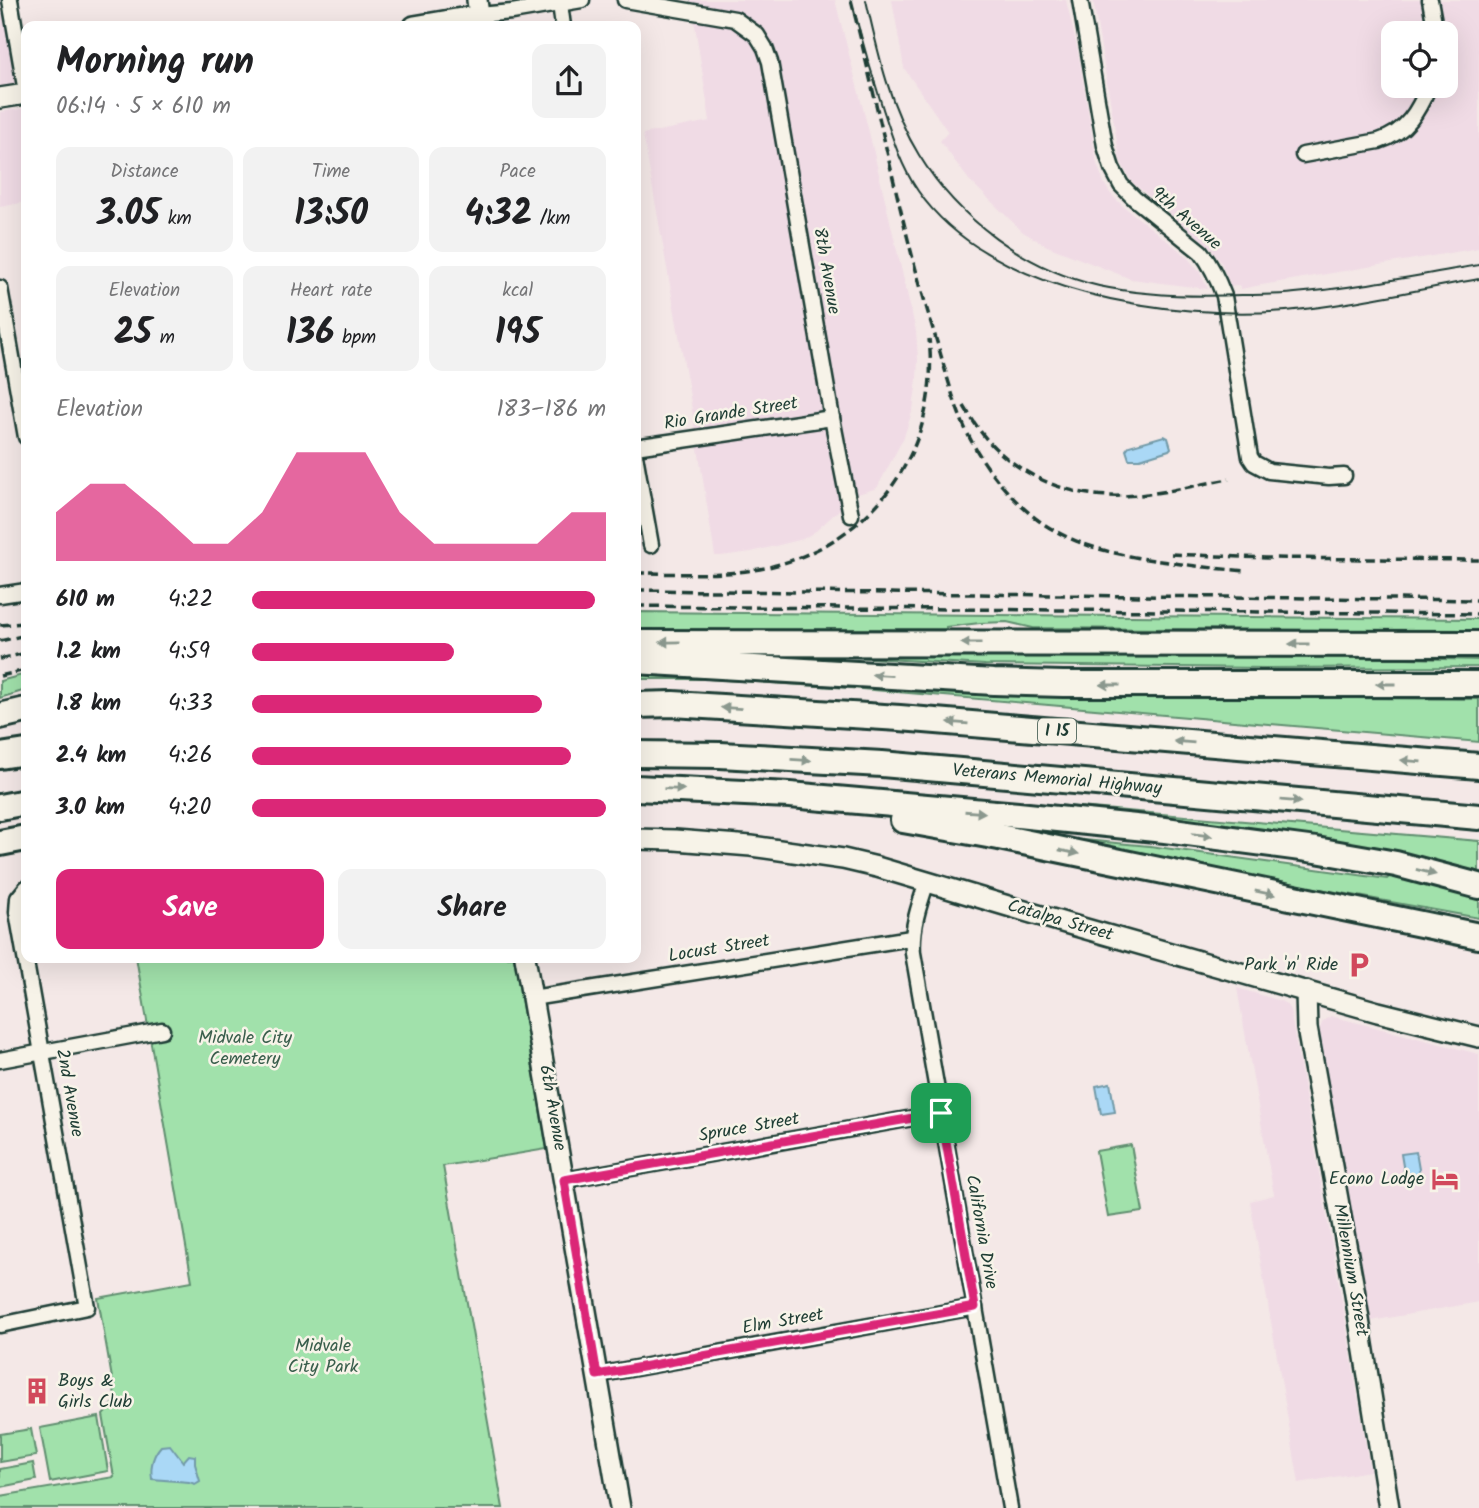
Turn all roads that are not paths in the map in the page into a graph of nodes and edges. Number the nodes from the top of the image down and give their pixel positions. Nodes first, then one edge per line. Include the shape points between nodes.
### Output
1 (10, 0) edge
2 (582, 0) edge
3 (625, 0) edge
4 (1080, 0) edge
5 (1430, 0) edge
6 (559, 4) junction
7 (478, 8) edge
8 (432, 21) edge
9 (562, 21) edge
10 (1434, 21) edge
11 (21, 64) edge
12 (21, 94) edge
13 (1423, 98) edge
14 (0, 99) edge
15 (1303, 155) dead end
16 (0, 288) edge
17 (21, 408) edge
18 (832, 418) junction
19 (641, 446) edge
20 (1344, 476) dead end
21 (641, 489) edge
22 (851, 515) dead end
23 (651, 545) dead end
24 (21, 592) edge
25 (0, 595) edge
26 (641, 643) edge
27 (1476, 645) edge
28 (641, 661) edge
29 (1479, 684) edge
30 (641, 705) edge
31 (21, 711) edge
32 (0, 716) edge
33 (21, 753) edge
34 (641, 754) edge
35 (0, 756) edge
36 (1479, 766) edge
37 (641, 788) edge
38 (712, 791) junction
39 (21, 803) edge
40 (0, 807) edge
41 (1479, 817) edge
42 (21, 839) edge
43 (641, 839) edge
44 (0, 844) edge
45 (926, 882) junction
46 (1479, 886) edge
47 (21, 894) edge
48 (21, 934) edge
49 (1479, 936) edge
50 (911, 937) junction
51 (26, 963) edge
52 (526, 963) edge
53 (1306, 991) junction
54 (532, 998) junction
55 (162, 1030) dead end
56 (1479, 1037) edge
57 (42, 1052) junction
58 (0, 1060) edge
59 (941, 1113) junction
60 (564, 1180) junction
61 (975, 1307) junction
62 (0, 1325) edge
63 (597, 1375) junction
64 (620, 1508) edge
65 (1010, 1508) edge
66 (1389, 1508) edge

1 - 11 street
2 - 6 street
3 - 18 street, 8th Avenue via 735,19 757,35 765,48
4 - 20 street, 9th Avenue via 1112,168 1135,199 1201,252 1217,277 1250,457 1269,471
5 - 10 street
6 - 7 street via 512,12
6 - 9 street
7 - 8 street
12 - 14 street
13 - 15 street via 1405,127 1390,138
16 - 17 street
18 - 19 street, Rio Grande Street
18 - 22 street, 8th Avenue
21 - 23 street
24 - 25 street
27 -> 26 highway
29 -> 28 highway via 1063,684
36 -> 30 highway, I 15 via 900,718
31 - 32 highway
33 - 35 highway
34 -> 41 highway, Veterans Memorial Highway via 882,764
37 -> 38 highway
38 -> 46 highway via 1201,834 1396,864
38 -> 49 highway via 999,837
39 - 40 highway
42 - 44 highway
43 - 45 street, Catalpa Street via 751,846 830,857
45 - 50 street, California Drive
45 - 53 street, Catalpa Street
47 - 48 street, 2nd Avenue via 17,912
50 - 54 street, Locust Street
50 - 59 street, California Drive
51 - 57 street, 2nd Avenue
52 - 54 street, 6th Avenue
53 - 56 street, Catalpa Street
53 - 66 street, Millennium Street via 1307,1028
54 - 60 street, 6th Avenue
55 - 57 street
57 - 58 street
57 - 62 street, 2nd Avenue via 87,1307
59 - 60 street, Spruce Street
59 - 61 street, California Drive
60 - 63 street, 6th Avenue
61 - 63 street, Elm Street
61 - 65 street, California Drive
63 - 64 street, 6th Avenue

